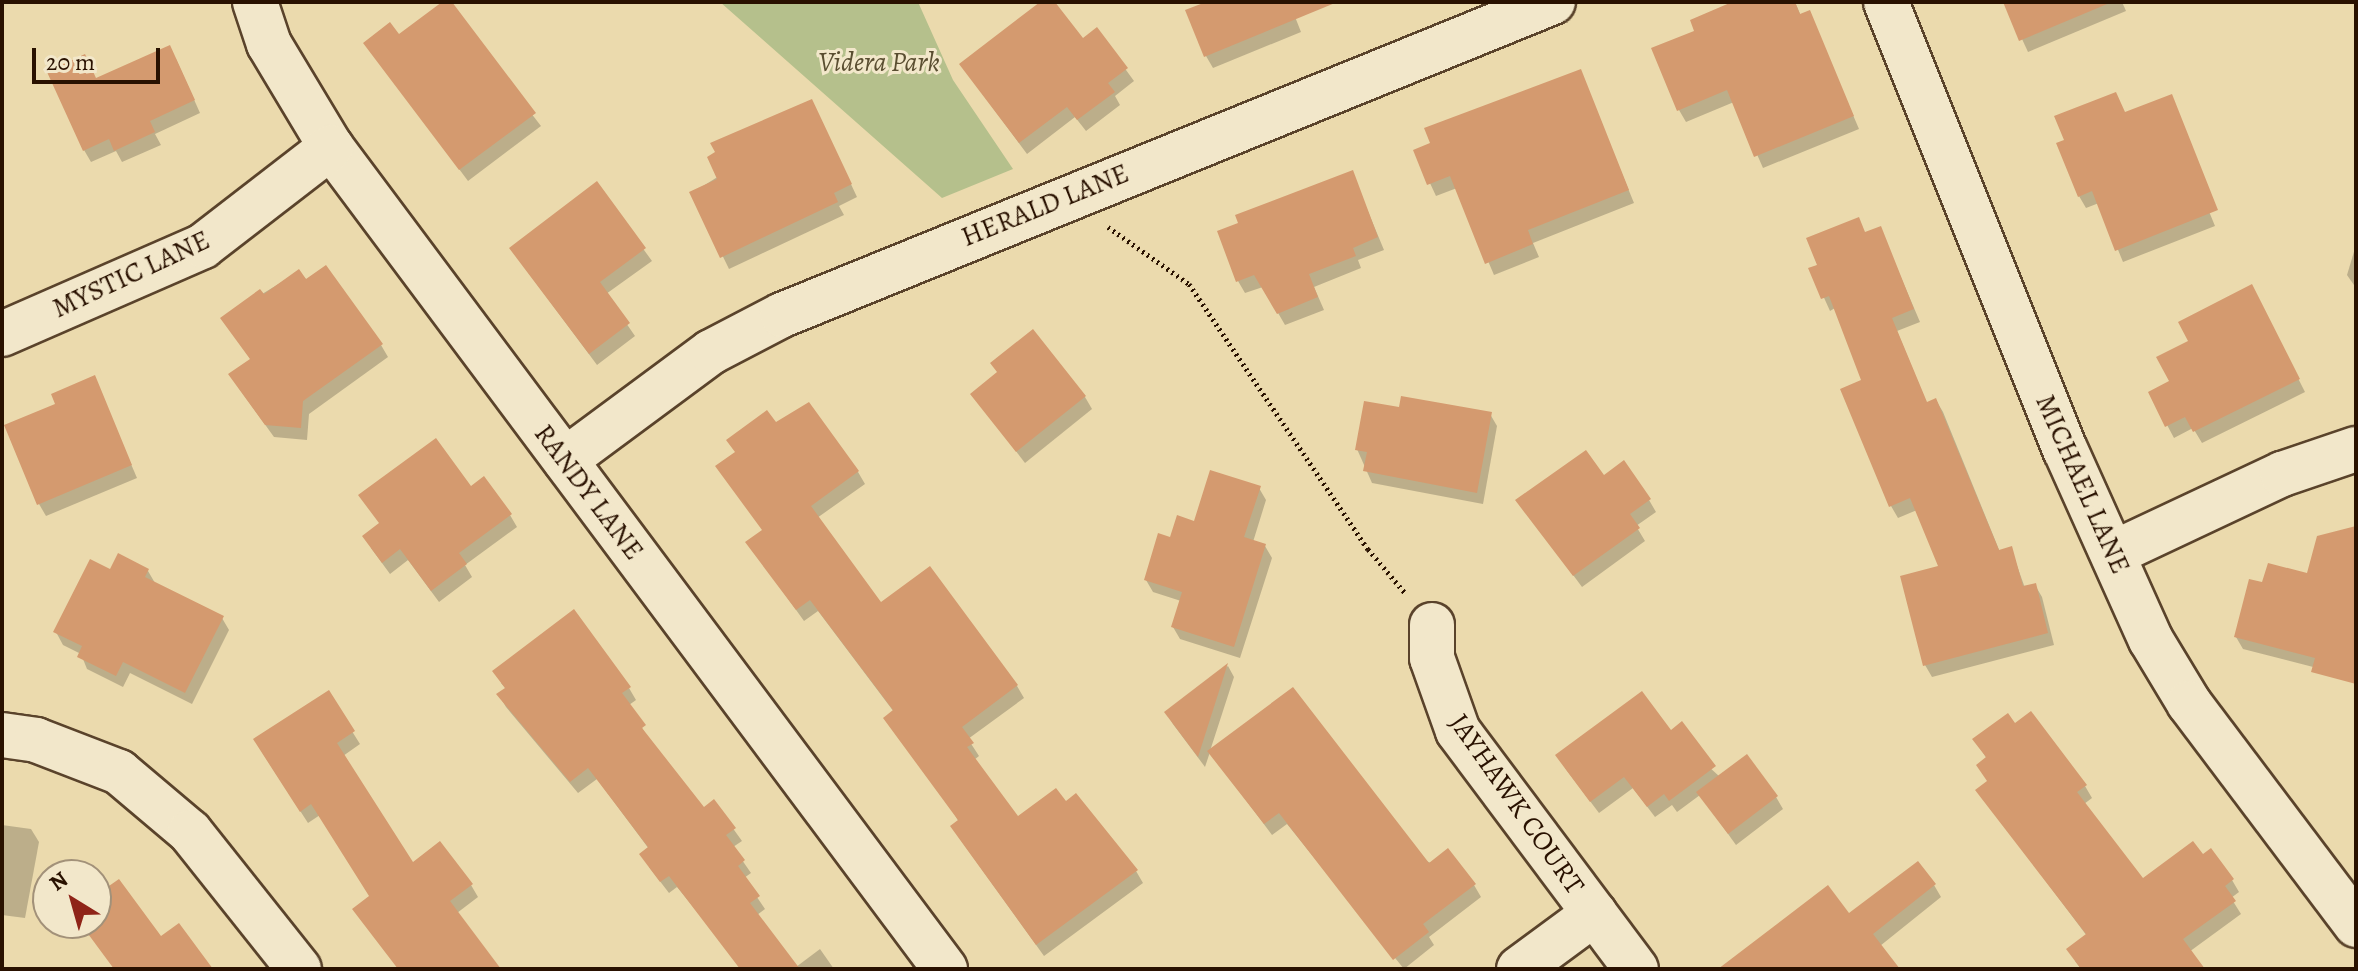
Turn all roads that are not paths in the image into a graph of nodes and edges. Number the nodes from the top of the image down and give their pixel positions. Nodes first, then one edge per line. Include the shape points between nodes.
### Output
1 (255, 2) edge
2 (1553, 2) edge
3 (1886, 2) edge
4 (331, 147) junction
5 (2, 334) edge
6 (2356, 449) edge
7 (565, 460) junction
8 (2114, 553) junction
9 (1432, 625) road end
10 (2, 735) edge
11 (1595, 913) junction
12 (2356, 925) edge
13 (299, 969) edge
14 (945, 969) edge
15 (1519, 969) edge
16 (1636, 969) edge

1 - 4 street, RANDY LANE via 269,44
2 - 7 street, HERALD LANE via 782,315 711,352
3 - 8 street, MICHAEL LANE via 2065,449
4 - 5 street, MYSTIC LANE via 203,246
4 - 7 street, RANDY LANE
6 - 8 street via 2282,474
7 - 14 street, RANDY LANE
8 - 12 street, MICHAEL LANE via 2151,640 2189,703
9 - 11 street, JAYHAWK COURT via 1432,658 1458,731
10 - 13 street via 36,740 119,772 190,832
11 - 15 street
11 - 16 street, JAYHAWK COURT

